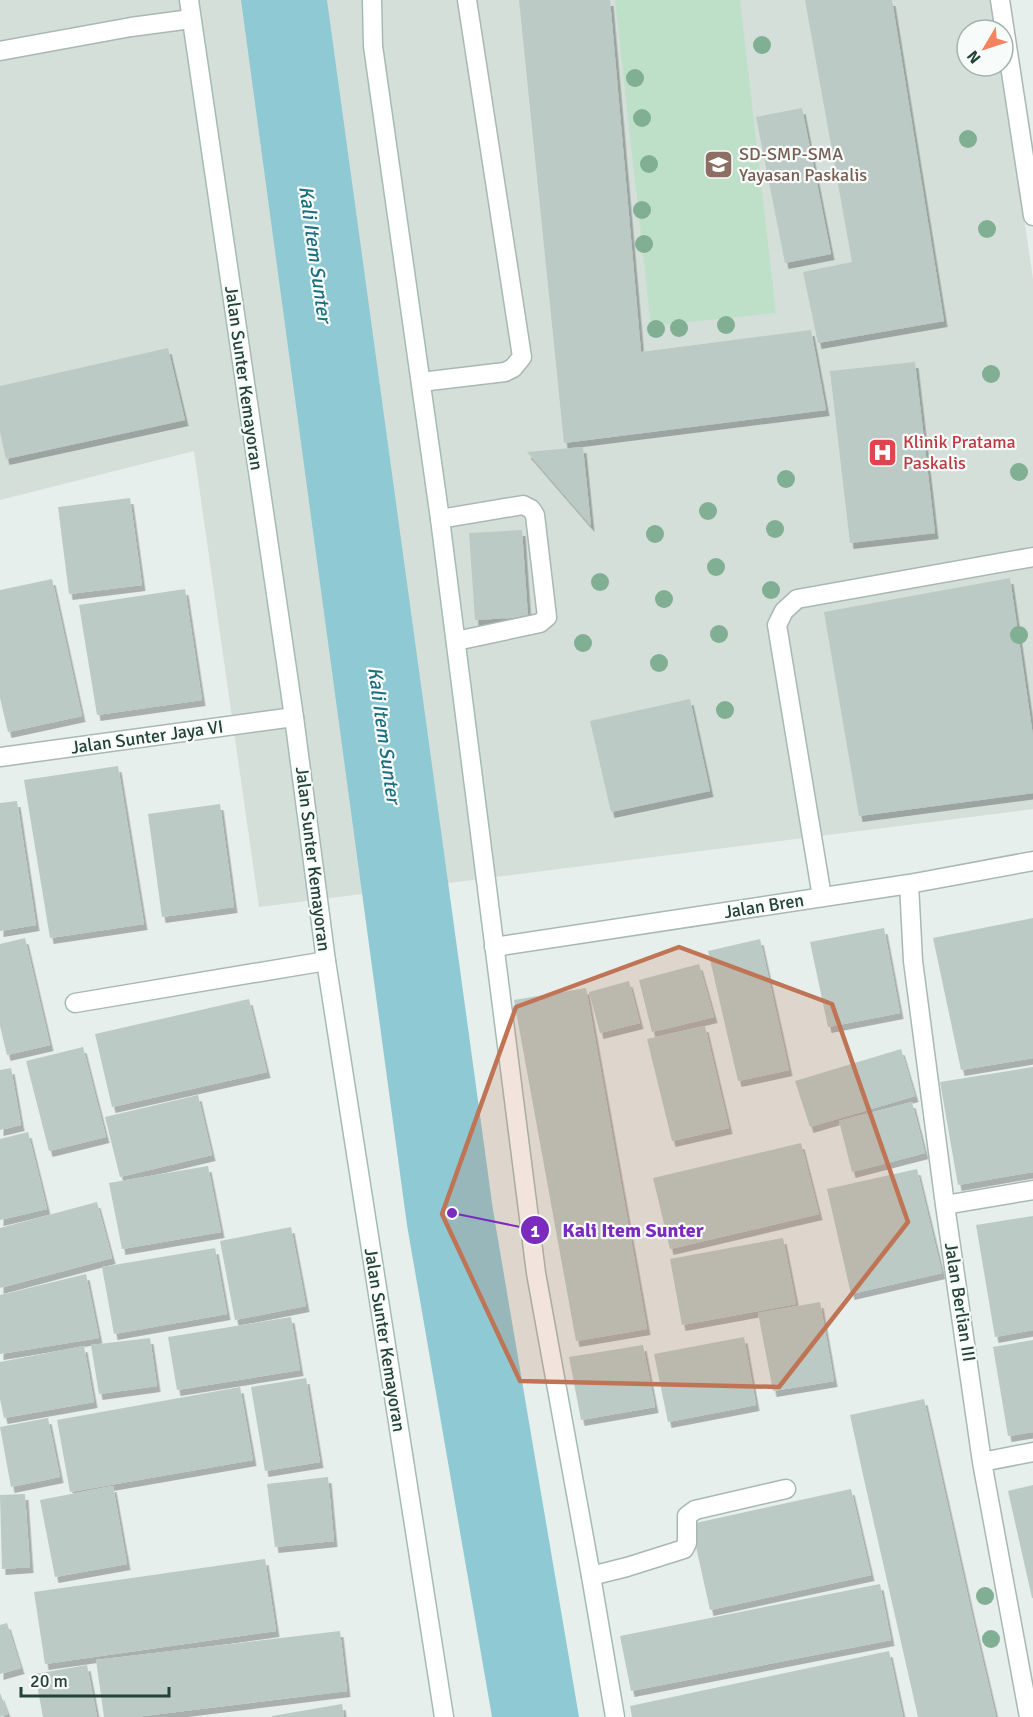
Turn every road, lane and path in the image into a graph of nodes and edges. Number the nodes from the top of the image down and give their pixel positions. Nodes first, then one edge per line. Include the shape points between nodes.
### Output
1 (189, 0) edge
2 (372, 0) edge
3 (466, 0) edge
4 (1000, 0) edge
5 (191, 19) junction
6 (0, 51) edge
7 (1033, 216) edge
8 (421, 382) junction
9 (440, 519) junction
10 (1033, 557) edge
11 (456, 641) junction
12 (294, 717) junction
13 (0, 757) edge
14 (1033, 861) edge
15 (909, 884) junction
16 (822, 897) junction
17 (494, 947) junction
18 (326, 961) junction
19 (75, 1003) dead end
20 (1033, 1190) edge
21 (945, 1205) junction
22 (1033, 1452) edge
23 (982, 1462) junction
24 (786, 1489) dead end
25 (591, 1576) junction
26 (1030, 1715) edge
27 (444, 1717) edge
28 (615, 1717) edge

1 - 5 main road, Jalan Sunter Kemayoran
2 - 8 main road via 374,46
3 - 8 main road via 522,357 505,372
4 - 7 main road
5 - 6 main road
5 - 12 main road, Jalan Sunter Kemayoran
8 - 9 main road
9 - 11 main road
9 - 11 main road via 524,505 535,515 547,617 540,623
10 - 16 main road via 797,599 783,611 777,625
11 - 17 main road
12 - 13 main road, Jalan Sunter Jaya VI
12 - 18 main road, Jalan Sunter Kemayoran
14 - 15 main road, Jalan Bren
15 - 16 main road, Jalan Bren
15 - 21 main road, Jalan Berlian III via 914,961
16 - 17 main road, Jalan Bren
17 - 25 main road via 536,1273
18 - 19 main road
18 - 27 main road, Jalan Sunter Kemayoran
20 - 21 main road
21 - 23 main road, Jalan Berlian III
22 - 23 main road
23 - 26 main road, Jalan Berlian III
24 - 25 main road via 695,1510 687,1516 684,1549
25 - 28 main road

